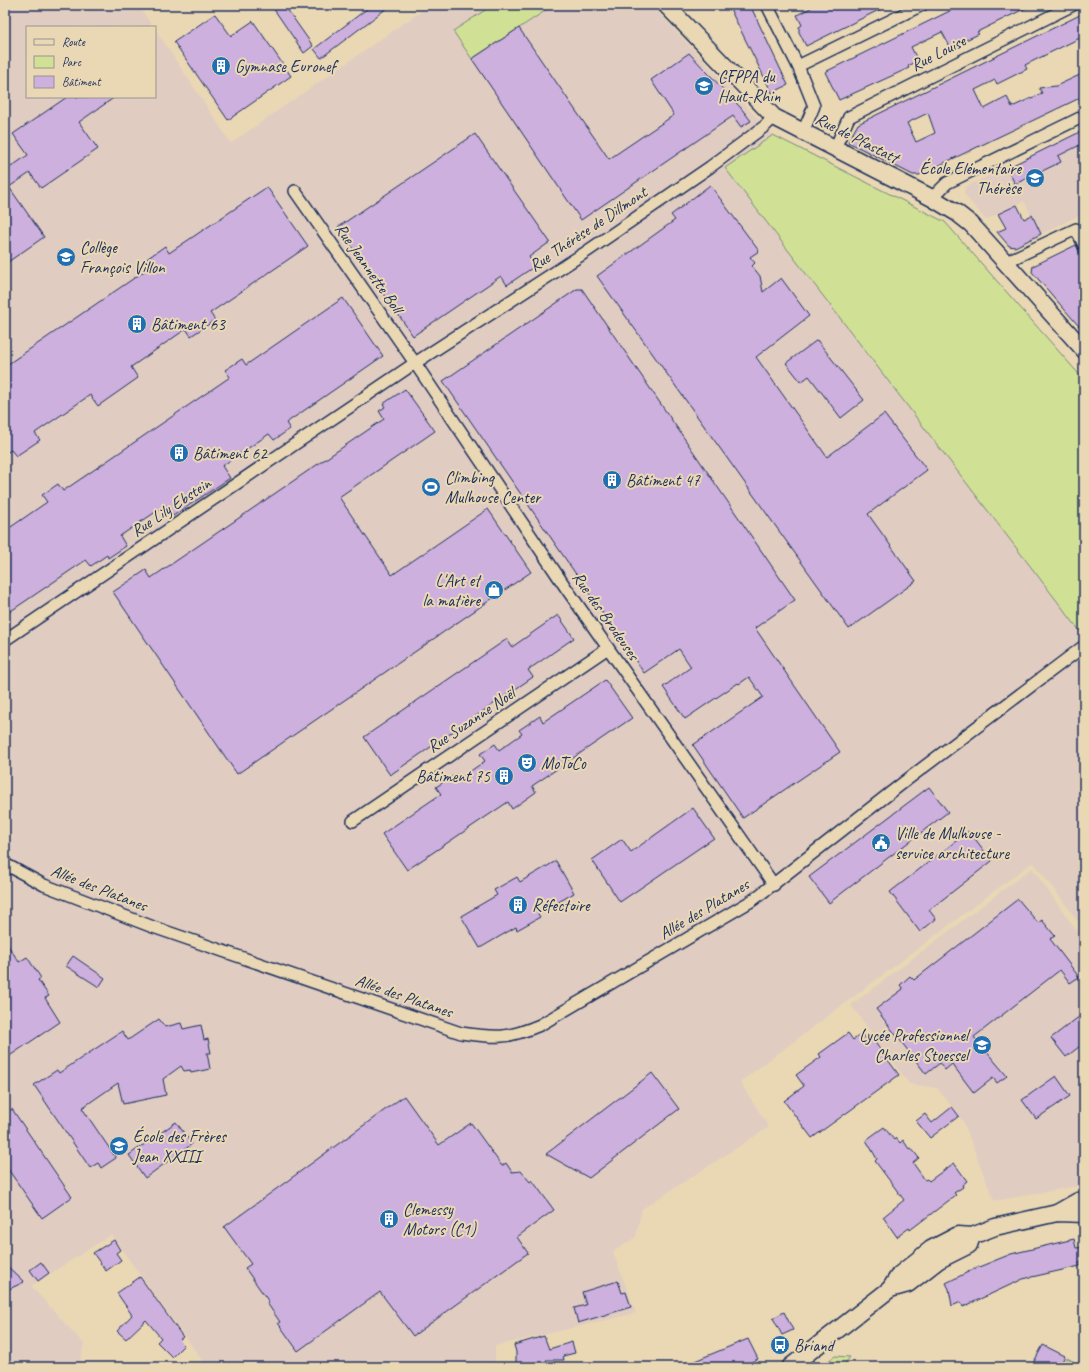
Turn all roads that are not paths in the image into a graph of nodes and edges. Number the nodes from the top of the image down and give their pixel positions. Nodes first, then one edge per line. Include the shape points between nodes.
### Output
1 (666, 5) edge
2 (922, 5) edge
3 (1073, 5) edge
4 (770, 6) edge
5 (798, 66) junction
6 (1084, 116) edge
7 (774, 117) junction
8 (803, 132) junction
9 (835, 148) junction
10 (295, 191) dead end
11 (932, 198) junction
12 (1084, 245) edge
13 (1008, 264) junction
14 (1083, 346) edge
15 (415, 363) junction
16 (5, 640) edge
17 (1084, 646) edge
18 (608, 648) junction
19 (353, 821) dead end
20 (5, 864) edge
21 (774, 885) junction
22 (1084, 1200) edge
23 (1058, 1213) junction
24 (1084, 1214) edge
25 (790, 1367) edge

1 - 7 street, Rue de Pfastatt
2 - 5 street
3 - 9 street, Rue Louise via 849,117
4 - 5 street
5 - 8 street via 814,106
6 - 11 street via 947,183
7 - 8 street, Rue de Pfastatt
7 - 15 street, Rue Thérèse de Dillmont via 766,126 704,172
8 - 9 street, Rue de Pfastatt
9 - 11 street, Rue de Pfastatt
10 - 15 street, Rue Jeannette Boll
11 - 13 street, Rue de Pfastatt via 971,224
12 - 13 street via 1076,229 1014,258
13 - 14 street, Rue de Pfastatt
15 - 16 street, Rue Lily Ebstein
15 - 18 street, Rue des Brodeuses
17 - 21 street, Allée des Platanes via 908,779
18 - 19 street, Rue Suzanne Noël
18 - 21 street, Rue des Brodeuses
20 - 21 street, Allée des Platanes via 44,885 153,927 461,1034 493,1038 515,1035 540,1025
22 - 23 street
23 - 24 street
23 - 25 street via 994,1226 972,1236 958,1235 931,1249 899,1275 890,1289

